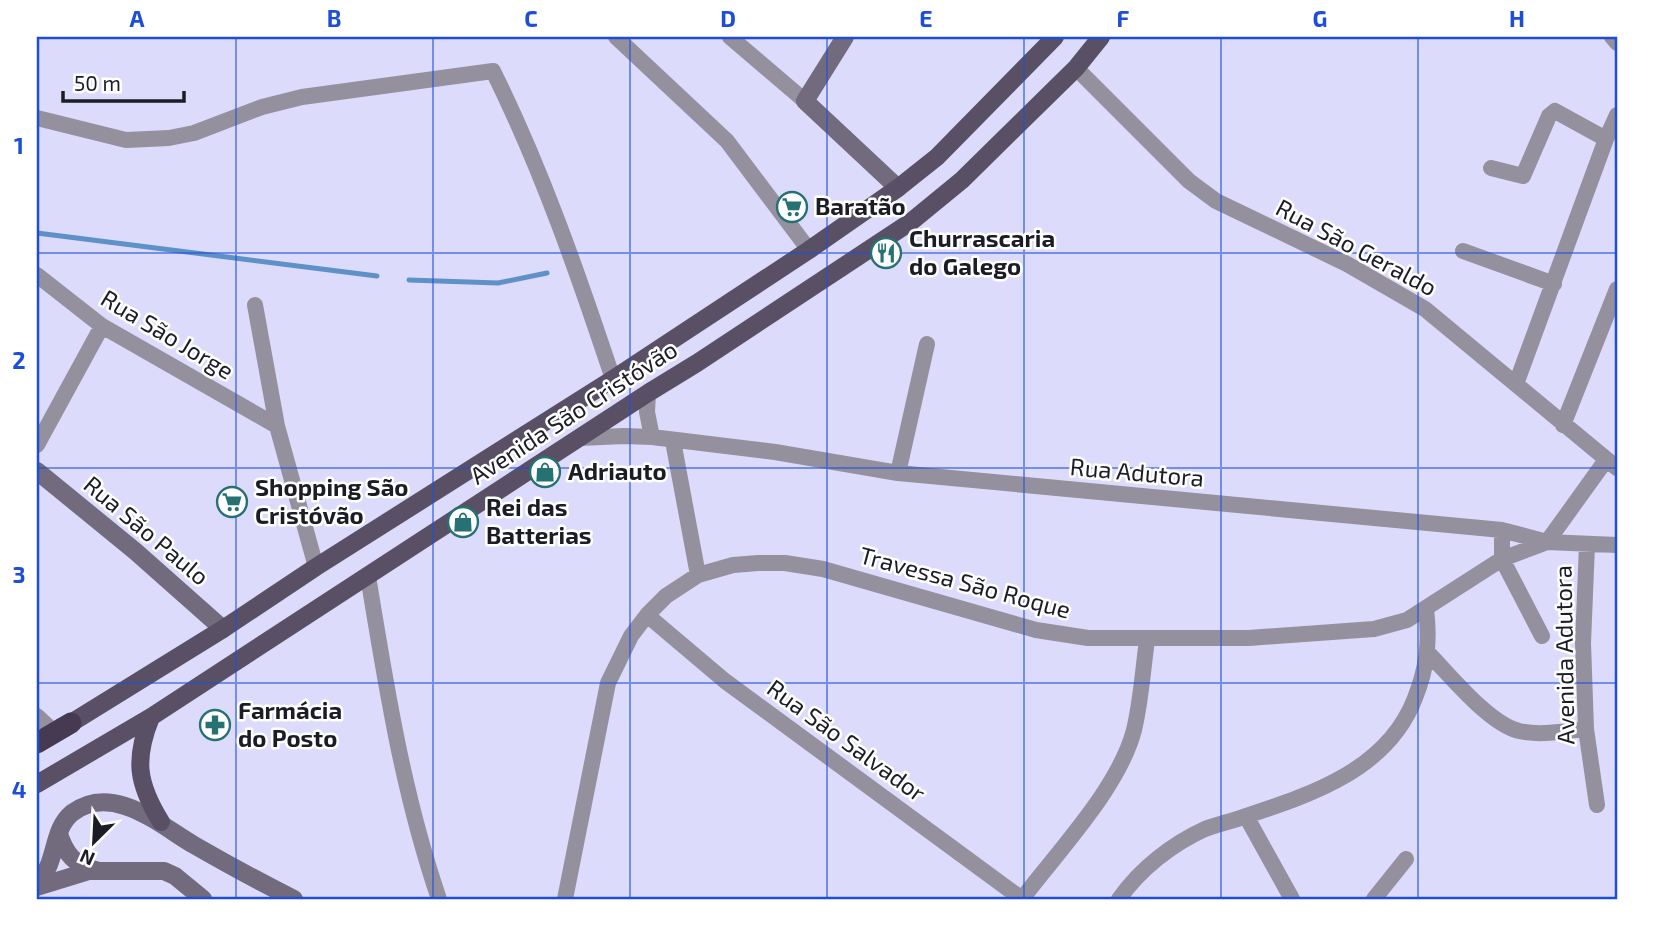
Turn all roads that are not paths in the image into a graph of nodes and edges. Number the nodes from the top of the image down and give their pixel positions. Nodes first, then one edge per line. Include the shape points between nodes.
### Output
1 (730, 37) edge
2 (845, 37) edge
3 (1055, 37) edge
4 (1101, 37) edge
5 (1612, 37) edge
6 (618, 38) edge
7 (1617, 43) edge
8 (1076, 68) junction
9 (805, 101) junction
10 (1617, 115) edge
11 (37, 118) edge
12 (1606, 139) junction
13 (1491, 167) dead end
14 (898, 188) junction
15 (809, 250) junction
16 (1463, 251) dead end
17 (37, 275) edge
18 (1554, 284) junction
19 (1617, 289) edge
20 (255, 305) dead end
21 (102, 326) junction
22 (927, 344) dead end
23 (613, 379) junction
24 (1516, 384) junction
25 (648, 393) junction
26 (1563, 425) junction
27 (277, 426) junction
28 (652, 437) junction
29 (580, 438) junction
30 (673, 441) junction
31 (37, 446) edge
32 (1612, 464) edge
33 (37, 471) edge
34 (898, 473) junction
35 (1502, 530) junction
36 (1547, 542) junction
37 (1587, 545) junction
38 (1617, 545) edge
39 (1502, 559) junction
40 (316, 566) junction
41 (698, 575) junction
42 (368, 576) junction
43 (1426, 609) junction
44 (646, 615) junction
45 (223, 629) junction
46 (1542, 636) dead end
47 (1147, 640) junction
48 (1428, 653) junction
49 (37, 716) edge
50 (151, 717) junction
51 (1586, 729) junction
52 (49, 732) edge
53 (37, 784) edge
54 (1597, 805) dead end
55 (1246, 816) junction
56 (162, 822) junction
57 (58, 834) junction
58 (1406, 859) dead end
59 (97, 870) junction
60 (37, 886) edge
61 (271, 894) edge
62 (203, 899) edge
63 (294, 899) edge
64 (439, 899) edge
65 (565, 899) edge
66 (1022, 899) edge
67 (1119, 899) edge
68 (1292, 899) edge
69 (1374, 899) edge

1 - 9 street
2 - 9 main road
3 - 14 main road, Avenida São Cristóvão via 937,157
4 - 8 main road, Avenida São Cristóvão
5 - 7 street
6 - 15 street via 727,141
8 - 24 street, Rua São Geraldo via 1189,181 1216,201 1397,291
8 - 25 main road, Avenida São Cristóvão via 962,180 912,221
9 - 14 main road
10 - 12 street
11 - 23 street via 126,140 169,138 302,97 493,71 569,248
12 - 13 street via 1555,111 1522,176
12 - 18 street
14 - 15 main road, Avenida São Cristóvão
15 - 23 main road, Avenida São Cristóvão
16 - 18 street
17 - 21 street, Rua São Jorge
18 - 24 street
19 - 26 street
20 - 27 street, Rua São Jorge
21 - 27 street, Rua São Jorge
21 - 31 street
22 - 34 street
23 - 40 main road, Avenida São Cristóvão
24 - 26 street, Rua São Geraldo
25 - 28 street
25 - 29 main road, Avenida São Cristóvão
26 - 32 street, Rua São Geraldo
27 - 40 street, Rua São Jorge
28 - 29 street, Rua Adutora
28 - 30 street, Rua Adutora
29 - 42 main road, Avenida São Cristóvão
30 - 34 street, Rua Adutora
30 - 41 street
32 - 36 street
33 - 45 main road, Rua São Paulo
34 - 35 street, Rua Adutora
35 - 36 street, Rua Adutora
35 - 39 street
36 - 37 street, Rua Adutora
36 - 39 street, Travessa São Roque
37 - 38 street, Rua Adutora
37 - 51 street, Avenida Adutora
39 - 43 street, Travessa São Roque
39 - 46 street
40 - 45 main road, Avenida São Cristóvão
41 - 44 street, Travessa São Roque
41 - 47 street, Travessa São Roque via 733,565 785,563 822,569 1036,629 1087,638
42 - 50 main road, Avenida São Cristóvão
42 - 64 street via 400,763
43 - 47 street, Travessa São Roque via 1397,624 1374,629
43 - 48 street
44 - 65 street, Travessa São Roque via 608,683
44 - 66 street, Rua São Salvador via 725,681
45 - 52 main road, Avenida São Cristóvão
47 - 66 street via 1134,731 1125,755 1095,804
48 - 51 street via 1504,725 1529,733
48 - 55 street via 1410,711 1384,748 1347,775
49 - 52 street
50 - 53 main road, Avenida São Cristóvão
50 - 56 main road via 139,752 139,768 150,805
51 - 54 street, Avenida Adutora
55 - 67 street via 1208,828 1170,849
55 - 68 street
56 - 57 main road via 130,807 98,804 72,813
56 - 61 main road
57 - 59 main road via 73,860
57 - 60 main road via 49,866
58 - 69 street
59 - 60 main road
59 - 62 main road via 164,871
61 - 63 main road

